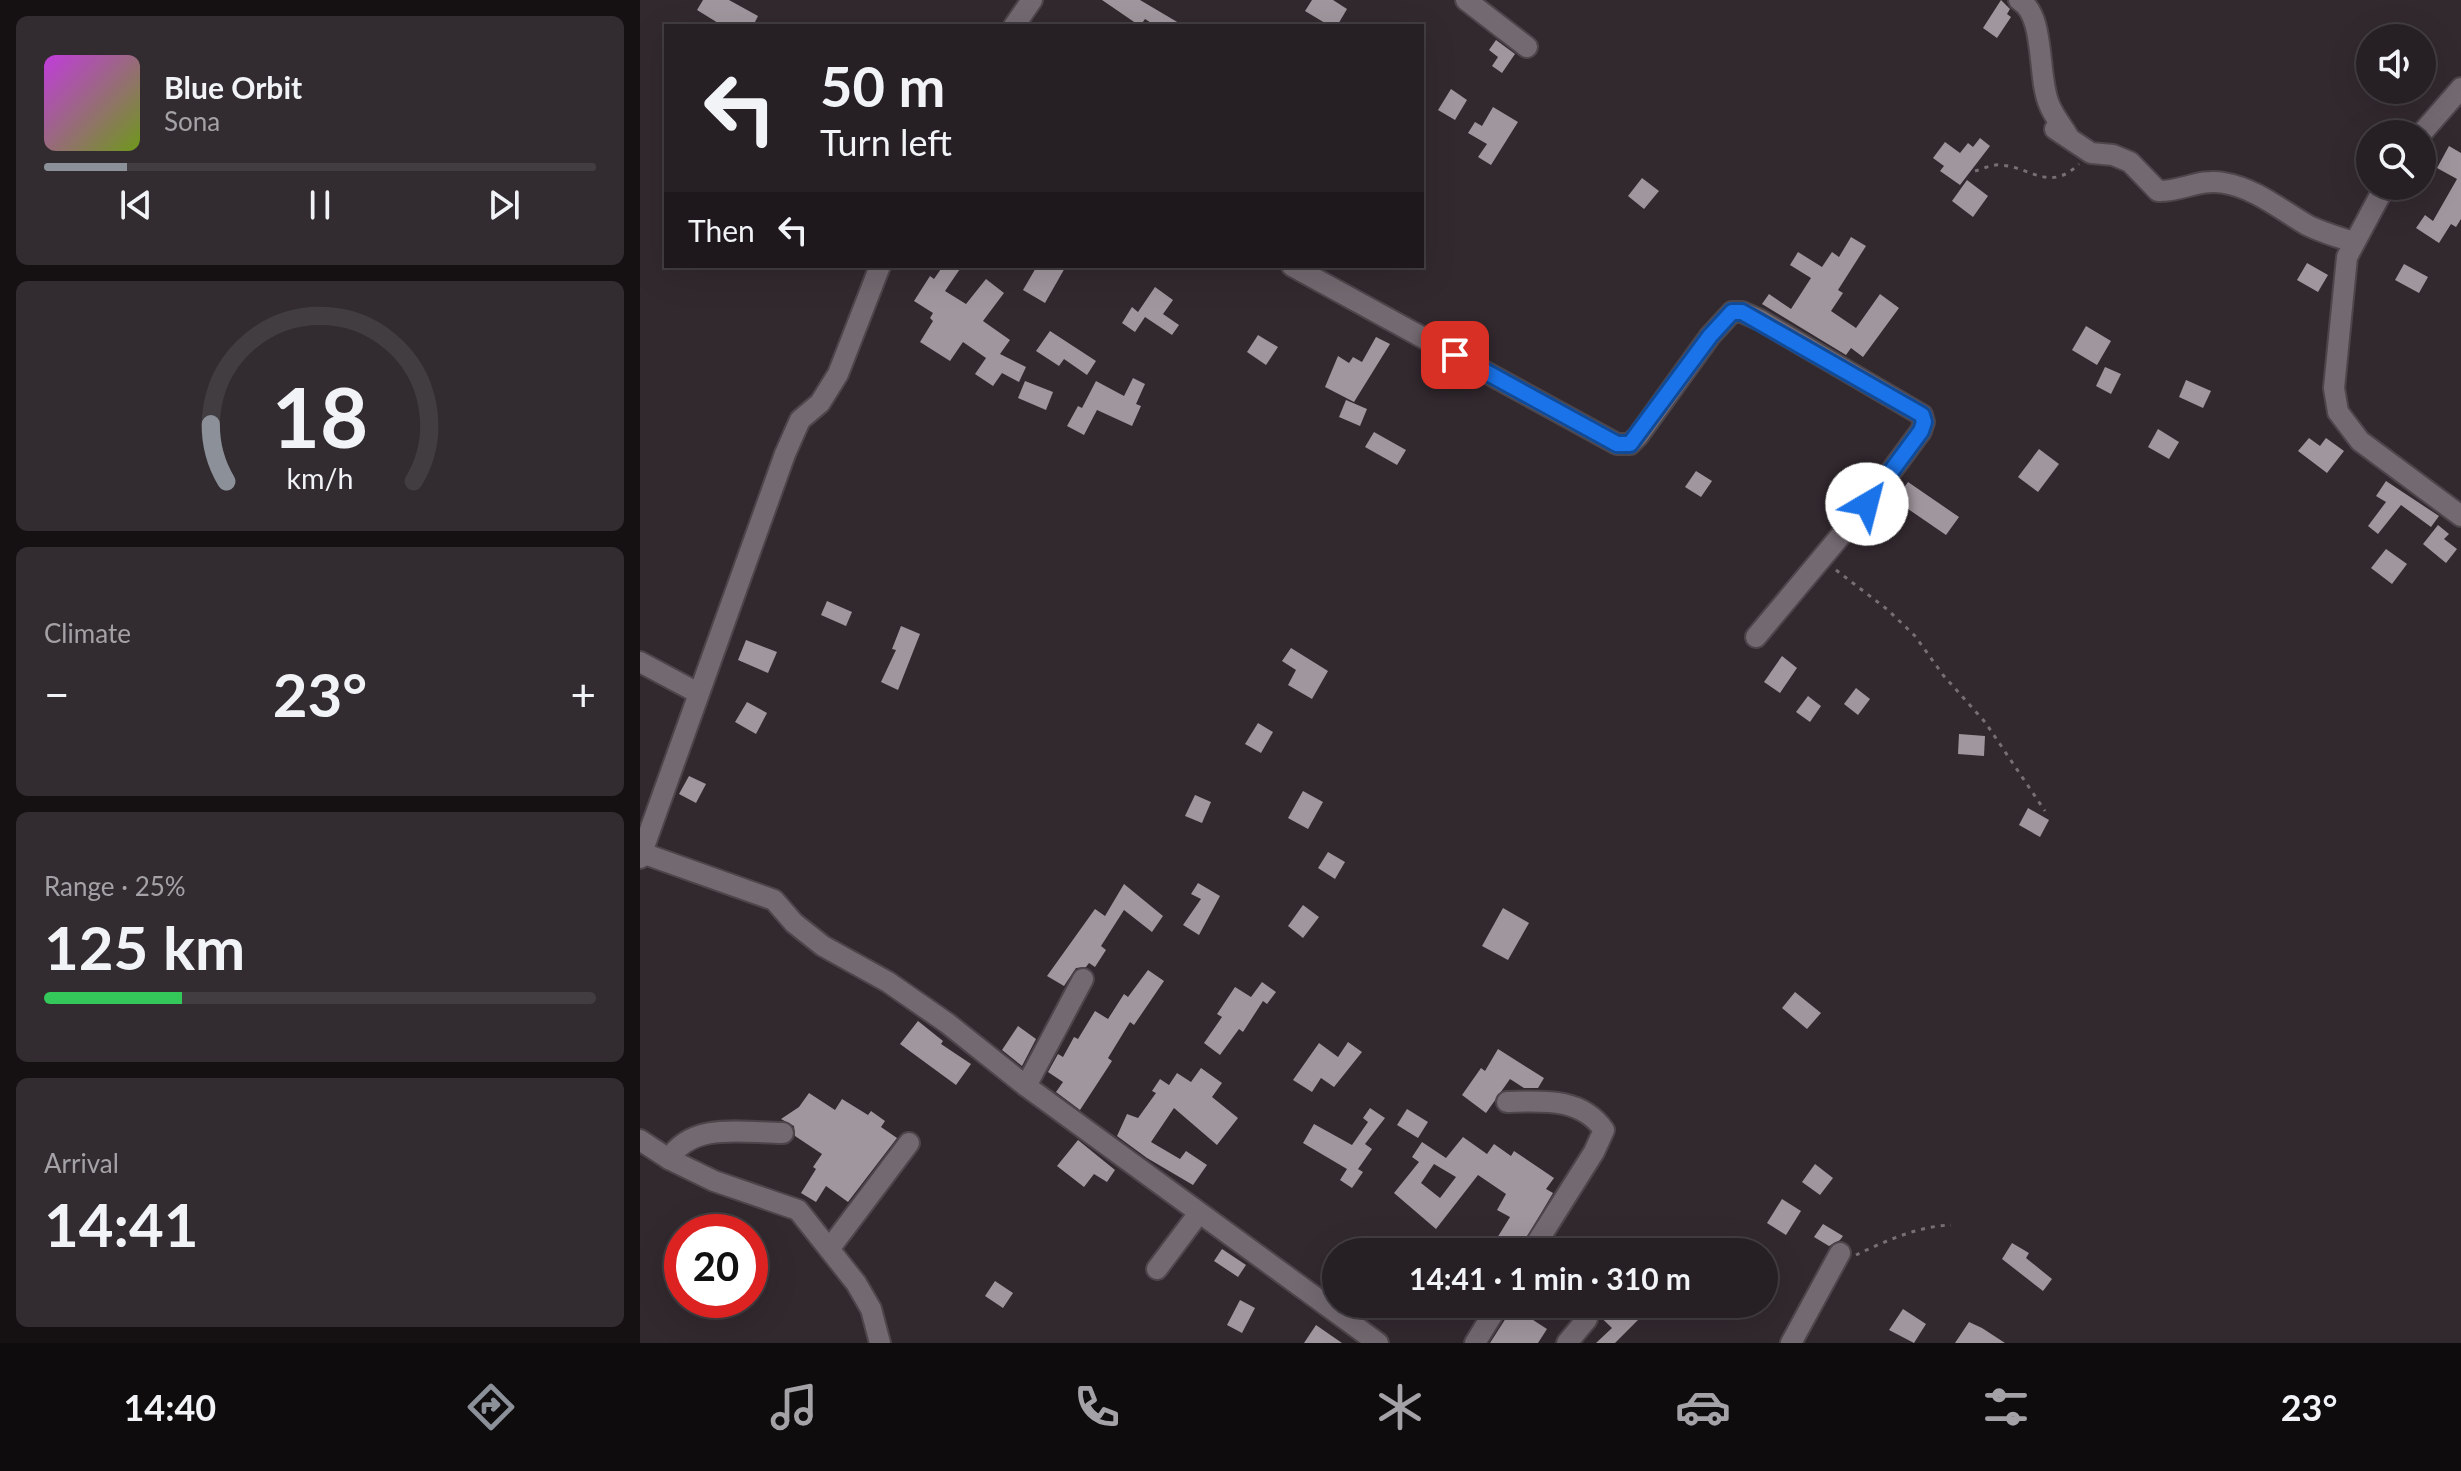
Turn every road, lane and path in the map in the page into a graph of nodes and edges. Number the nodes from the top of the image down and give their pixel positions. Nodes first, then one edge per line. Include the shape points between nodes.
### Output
1 (1032, 0) edge
2 (1466, 0) edge
3 (2019, 0) edge
4 (1015, 24) edge
5 (1527, 47) dead end
6 (2461, 88) edge
7 (2433, 120) edge
8 (2091, 153) junction
9 (1975, 171) dead end
10 (2377, 200) edge
11 (2353, 242) junction
12 (879, 268) edge
13 (1296, 268) edge
14 (2461, 516) edge
15 (1820, 558) junction
16 (1756, 637) dead end
17 (640, 662) edge
18 (698, 693) junction
19 (2045, 811) dead end
20 (641, 855) edge
21 (1083, 979) dead end
22 (1026, 1086) junction
23 (1507, 1102) dead end
24 (783, 1133) dead end
25 (640, 1140) edge
26 (909, 1143) dead end
27 (669, 1159) junction
28 (1199, 1213) junction
29 (1951, 1225) dead end
30 (1540, 1238) edge
31 (830, 1248) junction
32 (1837, 1259) joint
33 (1157, 1269) dead end
34 (1490, 1318) edge
35 (1587, 1319) dead end
36 (880, 1343) edge
37 (1378, 1343) edge
38 (1475, 1343) edge
39 (1567, 1343) edge
40 (1791, 1343) edge

1 - 4 street
2 - 5 street
3 - 8 street via 2035,18 2048,104 2062,133
6 - 7 street
8 - 9 path via 2054,178 1998,164
8 - 11 street via 2130,162 2158,191 2205,181 2228,183
10 - 11 street
11 - 14 street via 2347,257 2334,388 2338,412 2360,441
12 - 18 street via 838,374 820,403 800,420 785,454
13 - 15 street via 1617,444 1630,444 1638,436 1732,312 1760,320 1922,415 1924,422 1867,504
15 - 16 street
15 - 19 path via 1915,636 1985,722
17 - 18 street
18 - 20 street
20 - 22 street via 774,900 823,946 935,1014
21 - 22 street
22 - 28 street
23 - 30 street via 1559,1102 1590,1115 1604,1130
24 - 27 street via 694,1135
25 - 27 street
26 - 31 street
27 - 31 street via 798,1210
28 - 33 street
28 - 37 street
29 - 32 path via 1934,1225
31 - 36 street via 871,1309
32 - 40 street
34 - 38 street
35 - 39 street

